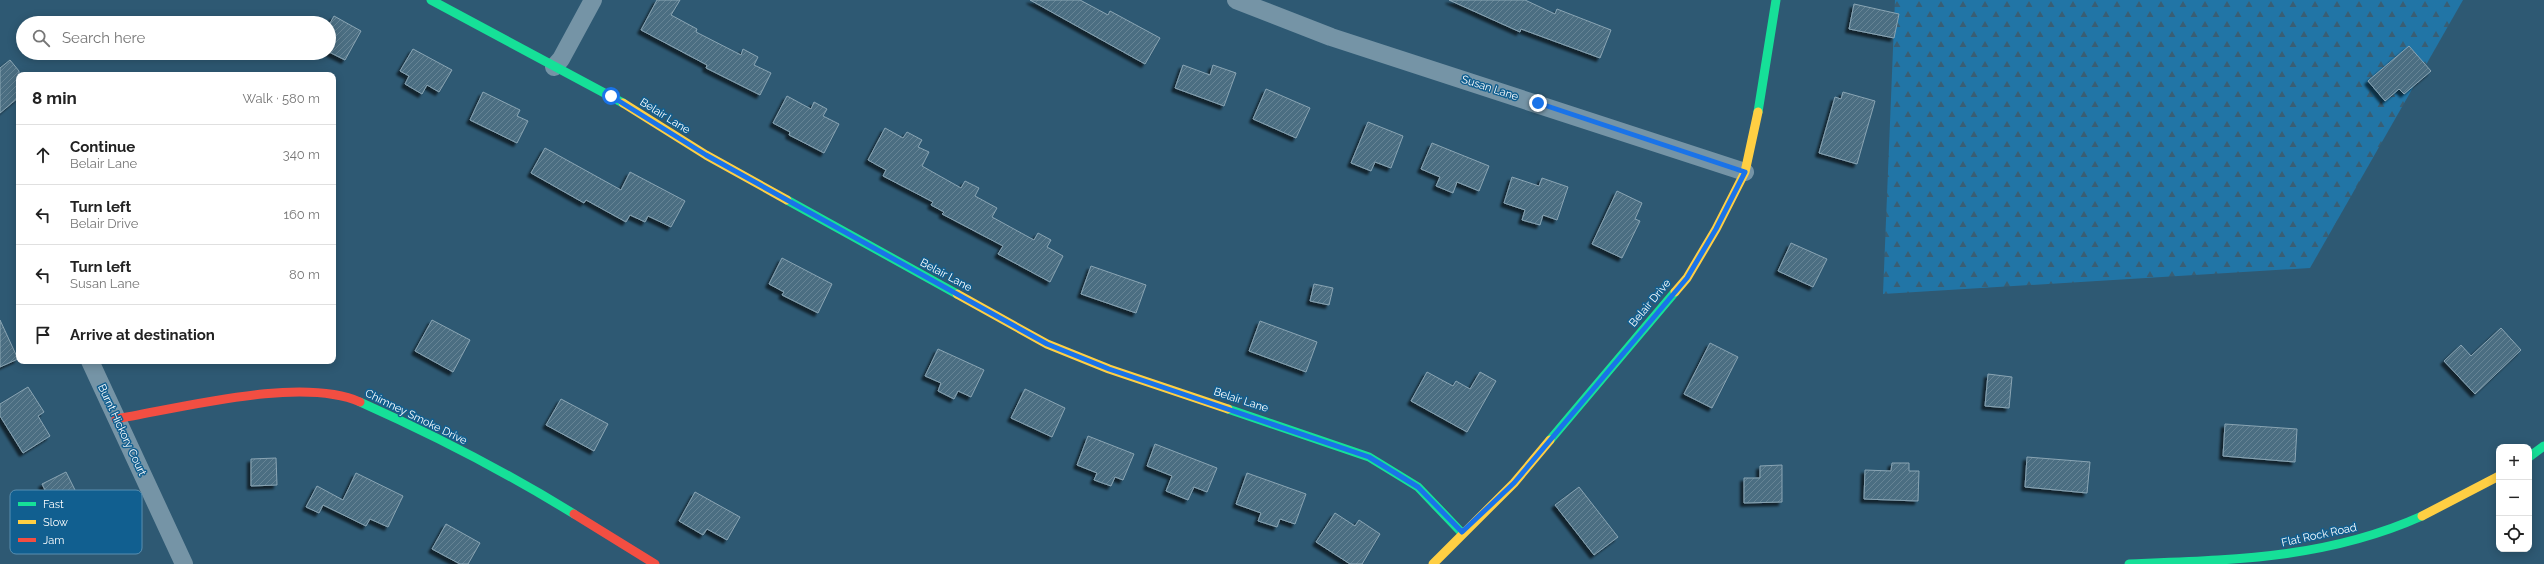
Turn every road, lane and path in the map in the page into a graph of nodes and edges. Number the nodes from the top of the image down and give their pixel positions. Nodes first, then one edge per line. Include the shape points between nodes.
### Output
1 (431, 0) edge
2 (593, 0) edge
3 (1236, 0) edge
4 (1776, 0) edge
5 (554, 67) junction
6 (1745, 172) junction
7 (91, 364) edge
8 (116, 419) junction
9 (2544, 446) edge
10 (2532, 455) edge
11 (2496, 478) edge
12 (1462, 532) junction
13 (184, 564) edge
14 (655, 564) edge
15 (1433, 564) edge
16 (2129, 564) edge

1 - 5 street, Belair Lane
2 - 5 street via 561,59
3 - 6 street, Susan Lane via 1331,37
4 - 6 street, Belair Drive via 1755,130
5 - 12 street, Belair Lane via 611,96 719,163 1047,344 1109,369 1369,457 1418,487
6 - 12 street, Belair Drive via 1687,278 1514,483
7 - 8 street, Burnt Hickory Court
8 - 13 street, Burnt Hickory Court
8 - 14 street, Chimney Smoke Drive via 244,397 308,391 346,396 396,418 540,493
9 - 10 street
11 - 16 street, Flat Rock Road via 2432,512 2366,538 2323,549 2278,556
12 - 15 street, Belair Drive

